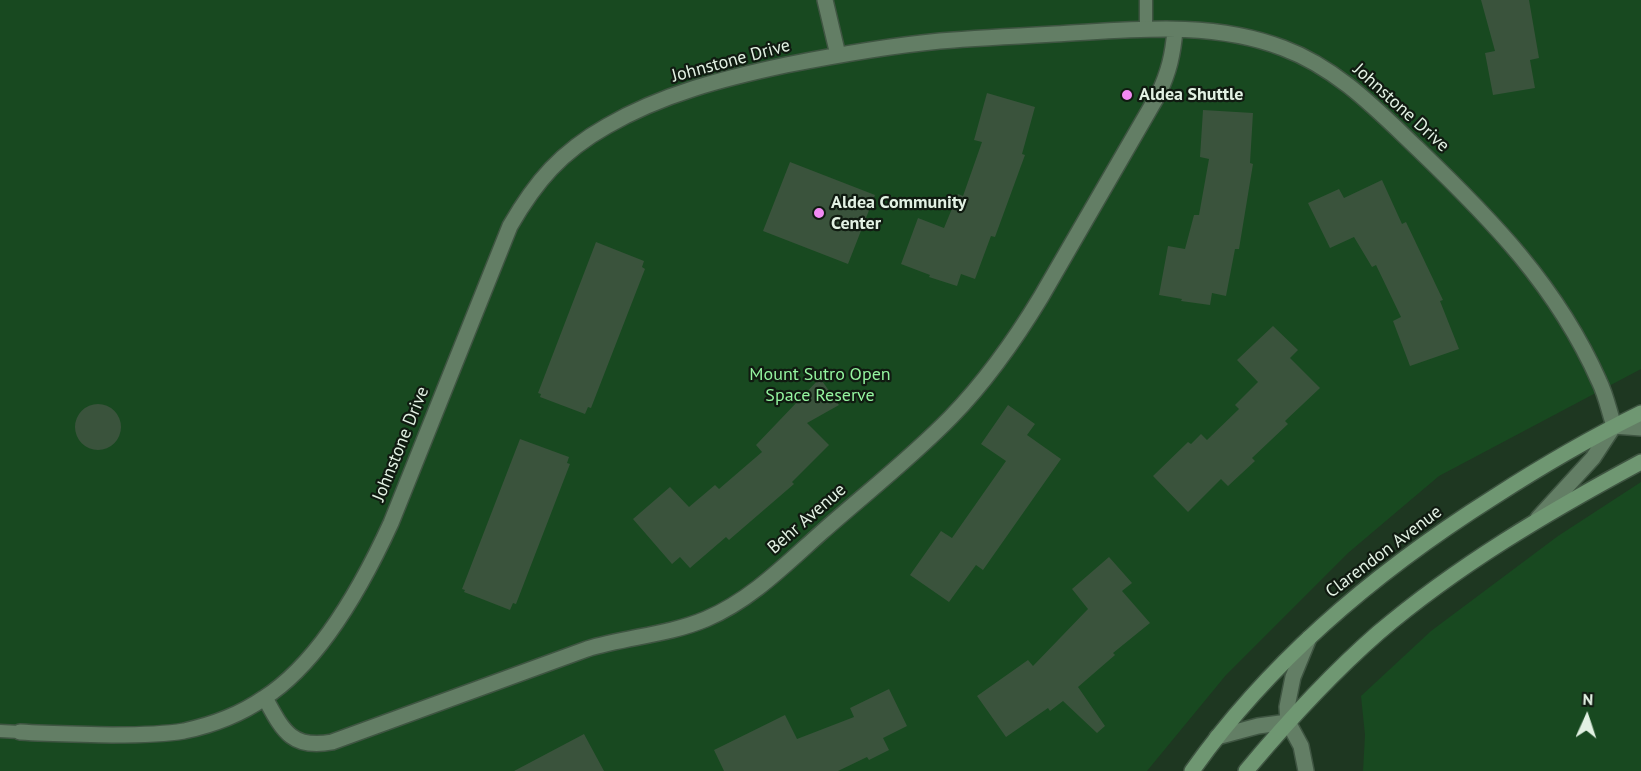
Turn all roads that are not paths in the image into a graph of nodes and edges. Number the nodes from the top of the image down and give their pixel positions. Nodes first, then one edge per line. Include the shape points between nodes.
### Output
1 (825, 0) edge
2 (1146, 0) edge
3 (1146, 30) junction
4 (1174, 30) junction
5 (838, 55) junction
6 (1641, 413) edge
7 (1614, 426) junction
8 (1641, 428) edge
9 (1641, 462) edge
10 (1535, 521) junction
11 (1310, 636) junction
12 (265, 698) junction
13 (1288, 722) junction
14 (0, 731) edge
15 (20, 732) joint
16 (1217, 737) junction
17 (1192, 771) edge
18 (1246, 771) edge
19 (1306, 771) edge

1 - 5 street
2 - 3 lane
3 - 4 street, Johnstone Drive
3 - 5 street, Johnstone Drive via 938,41
4 - 7 street, Johnstone Drive via 1230,33 1284,48 1333,73 1377,109 1475,205 1543,284 1584,349 1601,384
4 - 12 street, Behr Avenue via 1168,74 1158,95 1022,329 998,362 924,444 747,596 706,619 587,649 318,745 292,737
5 - 12 street, Johnstone Drive via 730,78 660,100 583,141 541,179 510,226 391,523 366,575 318,645
6 - 7 main road, Clarendon Avenue
7 - 8 street
7 - 10 street via 1587,466
7 - 11 main road, Clarendon Avenue via 1467,514 1403,559
9 - 10 main road
10 - 13 main road via 1402,614
11 - 13 street via 1293,677
11 - 16 main road, Clarendon Avenue
12 - 15 street, Johnstone Drive via 236,714 183,731 124,735
13 - 16 street
13 - 18 main road
13 - 19 street via 1301,746
14 - 15 lane
16 - 17 main road, Clarendon Avenue

